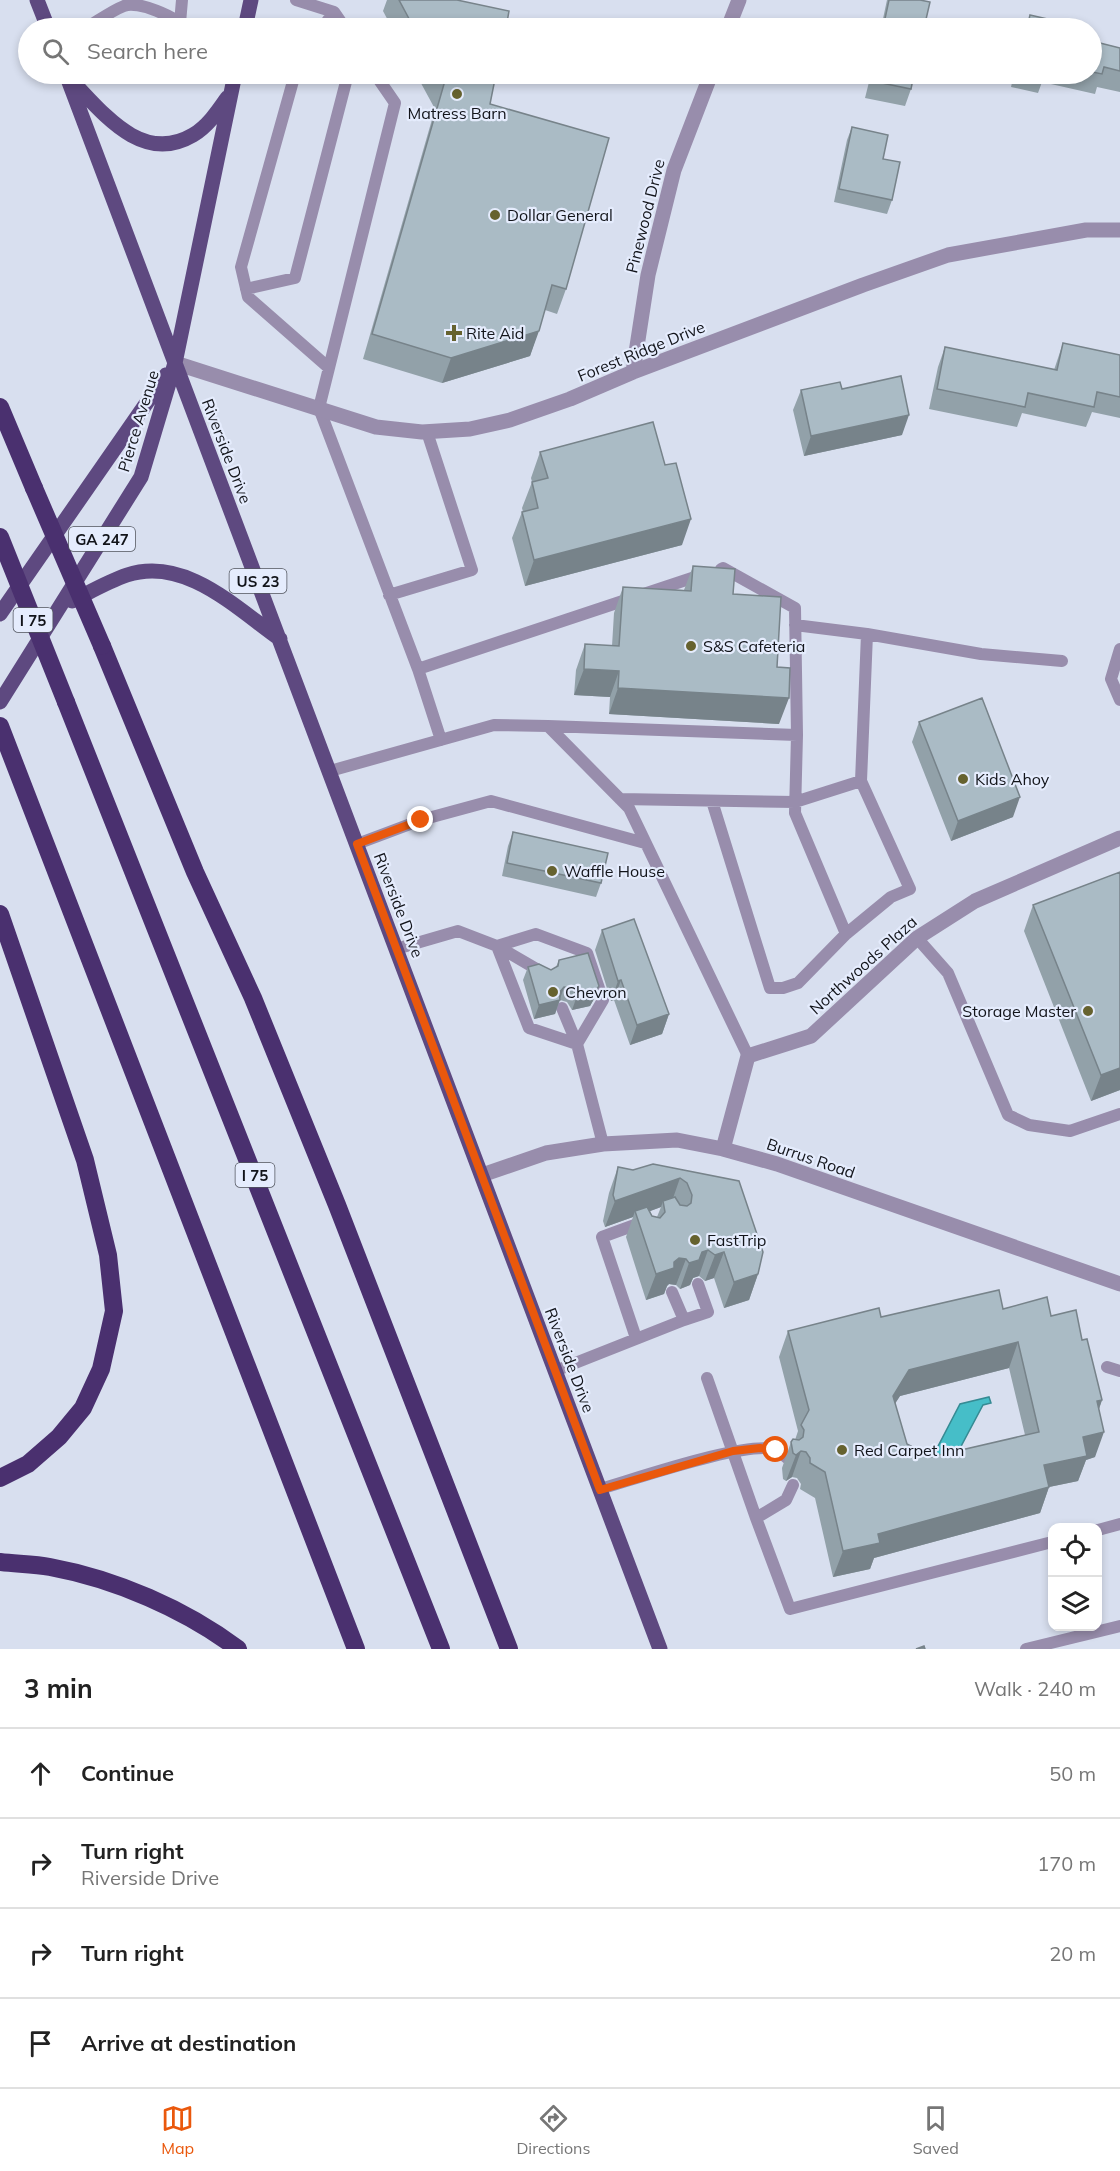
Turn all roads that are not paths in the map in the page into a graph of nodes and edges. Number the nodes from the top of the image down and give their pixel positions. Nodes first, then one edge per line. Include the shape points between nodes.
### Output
1 (38, 0) edge
2 (182, 0) edge
3 (251, 0) edge
4 (296, 0) edge
5 (739, 0) edge
6 (334, 12) junction
7 (44, 18) edge
8 (103, 18) edge
9 (168, 18) edge
10 (182, 18) edge
11 (247, 18) edge
12 (330, 18) edge
13 (338, 18) edge
14 (732, 18) edge
15 (70, 84) edge
16 (76, 84) edge
17 (233, 84) edge
18 (292, 84) edge
19 (345, 84) edge
20 (382, 84) edge
21 (707, 84) edge
22 (231, 93) junction
23 (1120, 230) edge
24 (246, 289) junction
25 (175, 363) junction
26 (329, 368) junction
27 (633, 372) junction
28 (0, 407) edge
29 (319, 408) junction
30 (427, 432) junction
31 (0, 537) edge
32 (390, 595) junction
33 (62, 606) junction
34 (0, 614) edge
35 (795, 625) junction
36 (867, 634) junction
37 (280, 639) junction
38 (1120, 649) edge
39 (1062, 661) dead end
40 (418, 669) junction
41 (1120, 700) edge
42 (0, 702) edge
43 (0, 726) edge
44 (548, 726) junction
45 (797, 735) junction
46 (441, 740) junction
47 (330, 771) junction
48 (861, 781) junction
49 (620, 800) junction
50 (712, 801) junction
51 (795, 802) junction
52 (1120, 838) edge
53 (645, 843) junction
54 (357, 844) junction
55 (0, 914) edge
56 (846, 934) junction
57 (916, 938) junction
58 (497, 946) junction
59 (396, 949) junction
60 (546, 975) edge
61 (562, 1008) edge
62 (577, 1044) junction
63 (748, 1056) junction
64 (1120, 1114) edge
65 (603, 1144) junction
66 (723, 1149) junction
67 (482, 1174) junction
68 (648, 1236) edge
69 (698, 1284) edge
70 (1120, 1284) edge
71 (672, 1292) edge
72 (684, 1320) junction
73 (636, 1338) junction
74 (1107, 1367) dead end
75 (555, 1371) junction
76 (1120, 1371) edge
77 (708, 1378) dead end
78 (733, 1451) junction
79 (787, 1458) dead end
80 (0, 1478) edge
81 (793, 1485) dead end
82 (600, 1490) junction
83 (756, 1518) junction
84 (1120, 1524) edge
85 (1102, 1529) edge
86 (1048, 1543) edge
87 (0, 1562) edge
88 (1120, 1626) edge
89 (237, 1649) edge
90 (356, 1649) edge
91 (441, 1649) edge
92 (509, 1649) edge
93 (660, 1649) edge
94 (1026, 1649) edge

1 - 7 main road
2 - 10 lane
3 - 11 main road
4 - 6 lane
5 - 14 street
6 - 12 lane
6 - 13 lane
8 - 9 lane via 126,4 150,8
15 - 25 main road, Riverside Drive / US 23
16 - 22 main road via 121,130 157,144 194,135
17 - 22 main road, Pierce Avenue / GA 247
18 - 24 lane via 241,267
19 - 24 lane via 295,278
20 - 26 lane via 395,103
21 - 27 street, Pinewood Drive via 674,170 648,275
22 - 25 main road, Pierce Avenue / GA 247
23 - 27 street, Forest Ridge Drive via 1086,230 948,255
24 - 26 lane via 248,297
25 - 29 street, Forest Ridge Drive
25 - 33 main road, Pierce Avenue / GA 247 via 141,477
25 - 34 main road, Pierce Avenue / GA 247
25 - 37 main road, Riverside Drive / US 23
26 - 29 lane
27 - 30 street, Forest Ridge Drive via 510,420 470,429
28 - 92 highway, bridge via 338,1205
29 - 30 street, Forest Ridge Drive via 376,427
29 - 32 lane
30 - 32 lane via 472,570
31 - 91 highway, I 75, bridge
32 - 40 lane
33 - 37 main road via 127,575 171,573 200,581
33 - 42 main road, Pierce Avenue / GA 247
35 - 36 lane
35 - 40 lane via 795,608 723,568
35 - 45 lane
36 - 39 lane via 981,654
36 - 48 lane
37 - 47 main road, Riverside Drive / US 23
38 - 41 lane via 1111,679
40 - 46 lane
43 - 90 highway
44 - 45 lane
44 - 46 lane via 494,725
44 - 49 lane
45 - 51 lane
46 - 47 lane
47 - 54 main road, Riverside Drive / US 23
48 - 51 lane
48 - 56 lane via 910,890 891,897
49 - 50 lane
49 - 53 lane via 629,808
50 - 51 lane
50 - 56 lane via 770,988 798,983
51 - 56 lane via 795,813
52 - 57 street, Northwoods Plaza via 975,901
53 - 54 lane via 491,801 421,820
53 - 63 lane
54 - 59 main road, Riverside Drive / US 23
55 - 80 highway via 86,1160 108,1255 114,1311 101,1369 83,1408 59,1437 28,1464
57 - 63 street, Northwoods Plaza via 811,1036
57 - 64 lane via 948,973 1008,1115 1029,1125 1070,1131
58 - 59 lane via 458,931
58 - 60 lane
58 - 62 lane via 529,1028
58 - 62 lane via 536,934 587,953 603,1000
59 - 67 main road, Riverside Drive / US 23
61 - 62 lane
62 - 65 lane
63 - 66 street
65 - 66 street, Burrus Road via 677,1140
65 - 67 street, Burrus Road via 546,1153
66 - 70 street, Burrus Road via 777,1164
67 - 75 main road, Riverside Drive / US 23
68 - 73 lane via 647,1220 602,1237
69 - 72 lane via 708,1312
71 - 72 lane
72 - 73 lane
73 - 75 lane
74 - 76 lane
75 - 82 main road, Riverside Drive / US 23
77 - 78 lane
78 - 79 lane via 776,1450
78 - 82 lane
78 - 83 lane
81 - 83 lane via 786,1500
82 - 93 main road, Riverside Drive / US 23
83 - 86 lane via 790,1609
84 - 85 lane
87 - 89 highway via 50,1567 108,1581 160,1603
88 - 94 lane

